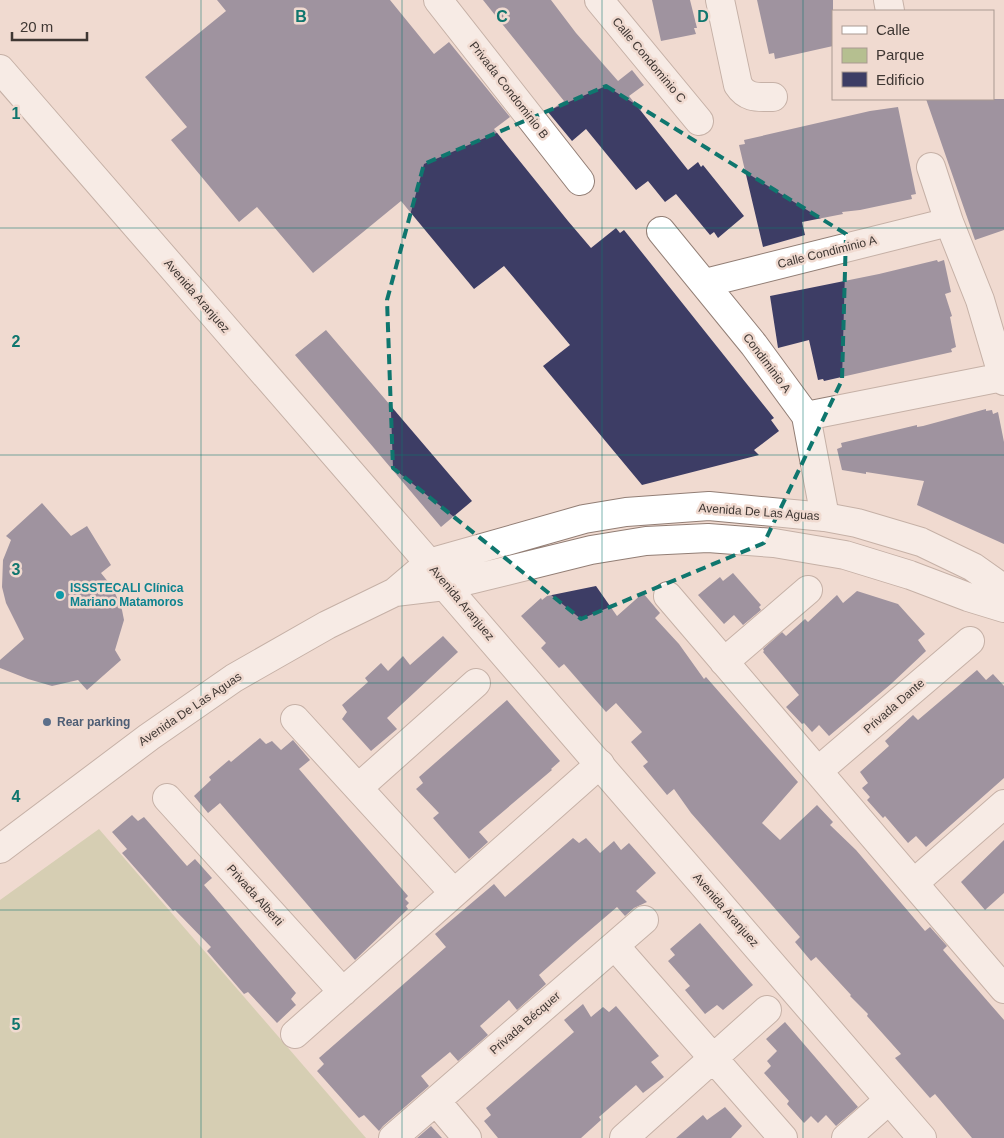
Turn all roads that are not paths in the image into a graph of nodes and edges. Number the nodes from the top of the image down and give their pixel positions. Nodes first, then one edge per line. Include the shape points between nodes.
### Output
1 (438, 0) edge
2 (599, 0) edge
3 (720, 0) edge
4 (0, 69) edge
5 (773, 97) dead end
6 (699, 121) dead end
7 (931, 167) dead end
8 (580, 181) dead end
9 (949, 222) junction
10 (661, 231) dead end
11 (705, 283) junction
12 (1003, 379) edge
13 (806, 416) junction
14 (825, 517) junction
15 (429, 563) junction
16 (446, 586) junction
17 (808, 590) dead end
18 (1004, 590) edge
19 (394, 592) junction
20 (668, 596) dead end
21 (1004, 608) edge
22 (970, 641) dead end
23 (724, 662) junction
24 (476, 683) dead end
25 (294, 719) dead end
26 (600, 764) junction
27 (818, 772) junction
28 (358, 788) junction
29 (167, 798) dead end
30 (1004, 804) edge
31 (0, 849) edge
32 (914, 883) junction
33 (454, 893) junction
34 (644, 920) dead end
35 (615, 946) junction
36 (1004, 989) edge
37 (343, 992) junction
38 (767, 1010) dead end
39 (295, 1034) dead end
40 (714, 1059) junction
41 (889, 1100) junction
42 (436, 1101) junction
43 (393, 1138) edge
44 (467, 1138) edge
45 (624, 1138) edge
46 (783, 1138) edge
47 (846, 1138) edge
48 (922, 1138) edge

1 - 8 street, Privada Condominio B
2 - 6 street, Calle Condominio C
3 - 5 street via 738,85 744,93 755,97
4 - 15 street, Avenida Aranjuez
7 - 9 street
9 - 11 street, Calle Condiminio A
9 - 12 street via 980,300
10 - 11 street, Condiminio A
11 - 13 street, Condiminio A
12 - 13 street
13 - 14 street, Condiminio A
14 - 15 street, Avenida De Las Aguas via 709,506 626,512 584,519
14 - 18 street, Avenida De Las Aguas via 921,542 973,567
15 - 16 street, Avenida Aranjuez
15 - 19 street, Avenida De Las Aguas
16 - 19 street, Avenida De Las Aguas
16 - 21 street, Avenida De Las Aguas via 591,550 646,541 708,538 774,543 845,555
16 - 26 street, Avenida Aranjuez
17 - 23 street
19 - 31 street, Avenida De Las Aguas via 327,625 234,678 149,737
20 - 23 street
22 - 27 street, Privada Dante
23 - 27 street
24 - 28 street
25 - 28 street
26 - 33 street
26 - 41 street, Avenida Aranjuez
27 - 32 street
28 - 33 street
29 - 37 street, Privada Alberti
30 - 32 street
32 - 36 street
33 - 37 street
34 - 35 street, Privada Bécquer
35 - 40 street
35 - 42 street, Privada Bécquer
37 - 39 street
38 - 40 street
40 - 45 street
40 - 46 street
41 - 47 street
41 - 48 street, Avenida Aranjuez
42 - 43 street, Privada Bécquer
42 - 44 street

